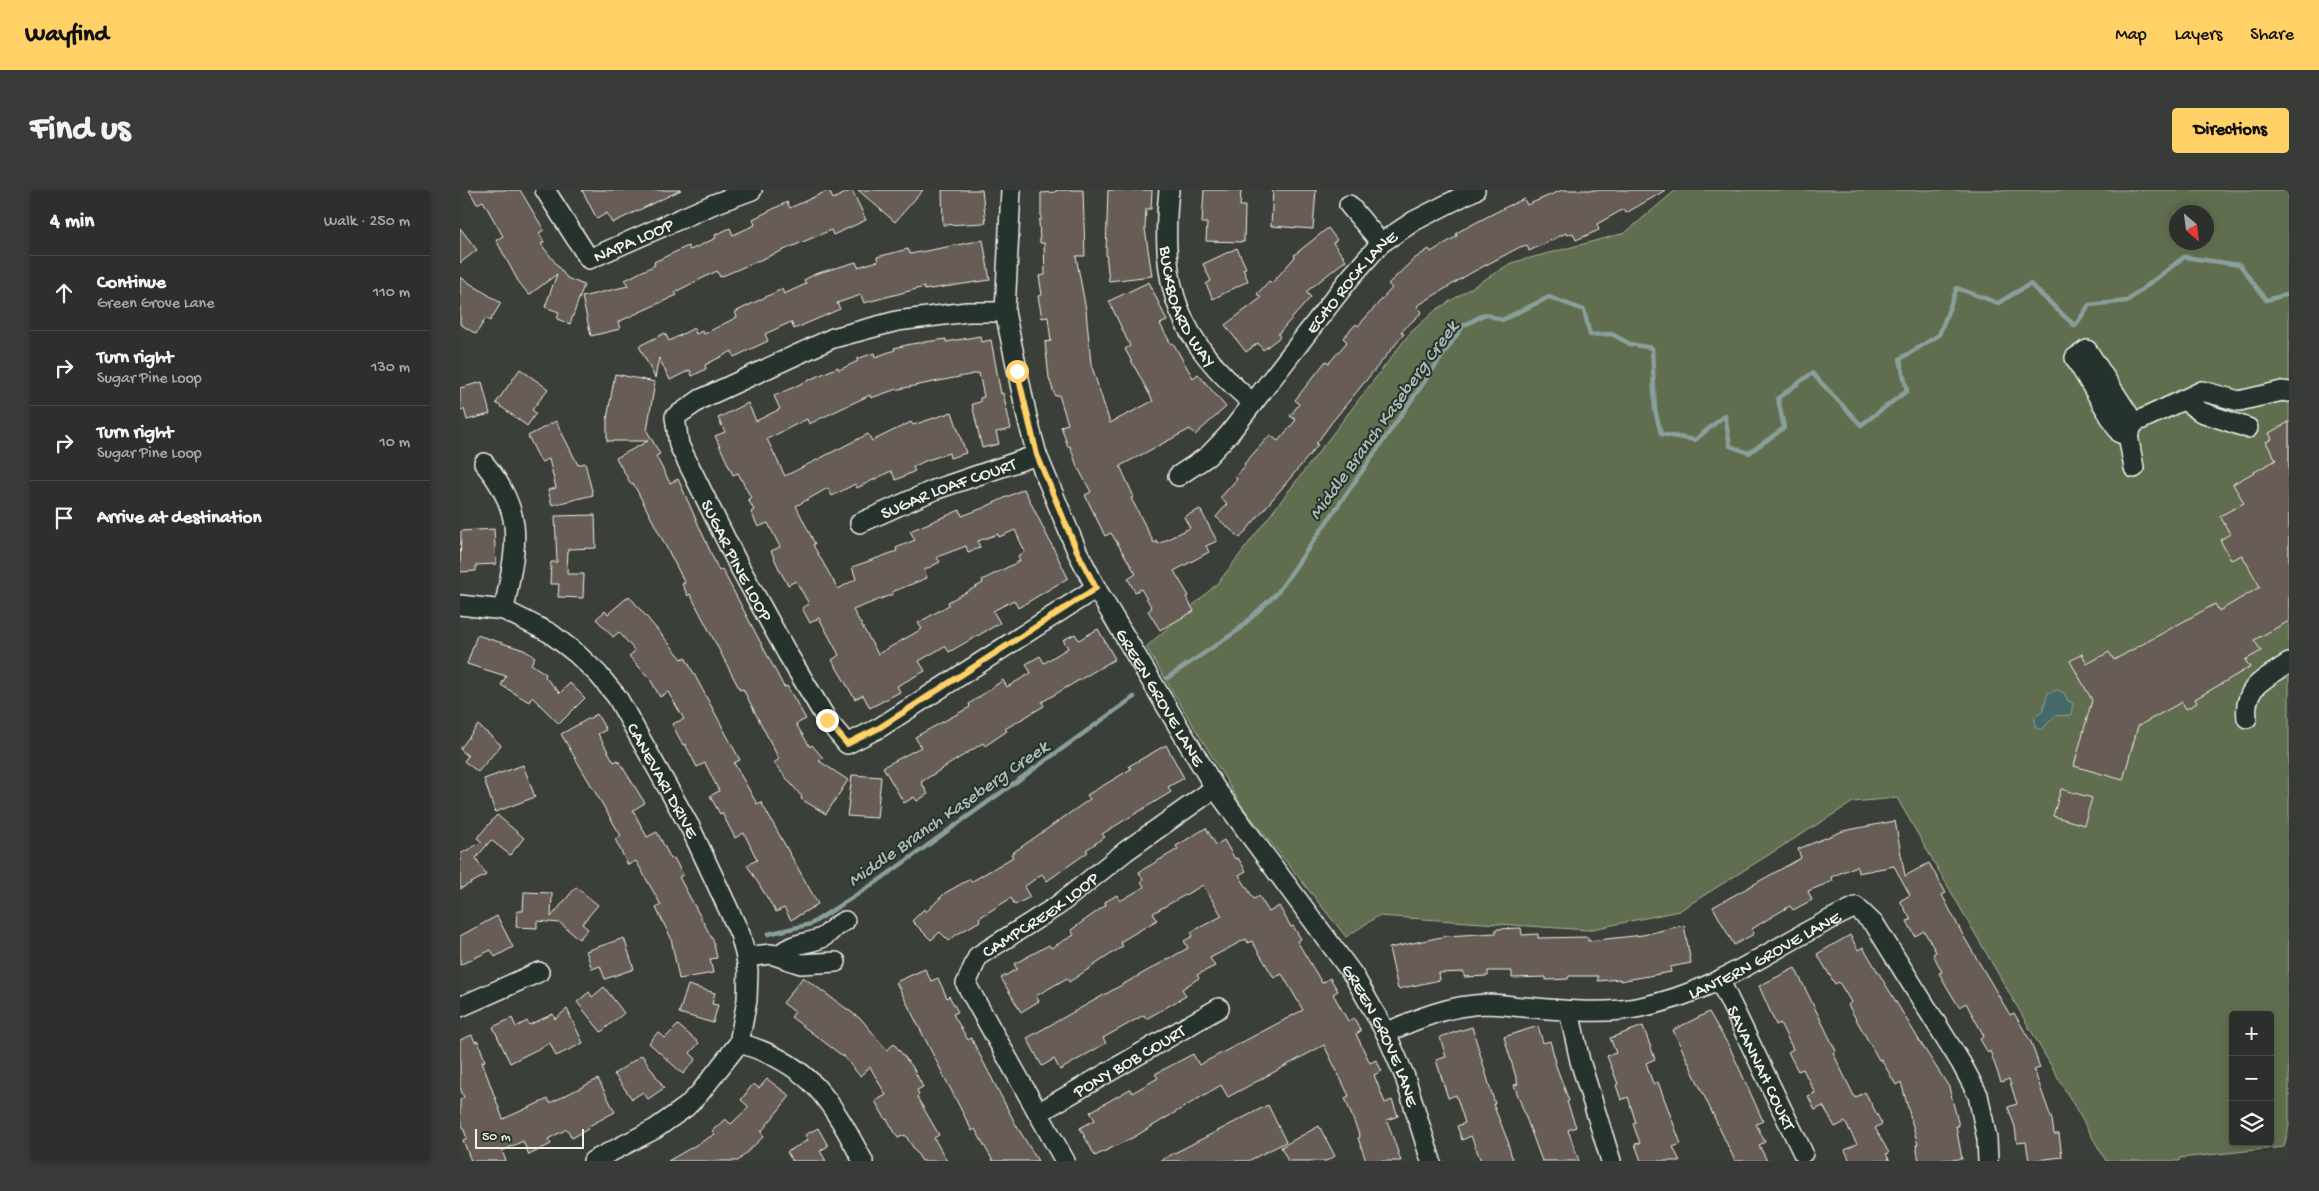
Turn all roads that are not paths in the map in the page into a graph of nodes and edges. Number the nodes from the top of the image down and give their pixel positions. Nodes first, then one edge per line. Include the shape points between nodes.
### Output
1 (545, 190) edge
2 (752, 190) edge
3 (1011, 190) edge
4 (1169, 190) edge
5 (1475, 190) edge
6 (1349, 205) dead end
7 (1381, 243) junction
8 (1006, 312) junction
9 (2289, 392) edge
10 (2184, 400) junction
11 (1253, 403) junction
12 (2248, 428) dead end
13 (1037, 455) junction
14 (484, 463) dead end
15 (2134, 468) dead end
16 (1178, 476) dead end
17 (860, 523) dead end
18 (1096, 588) junction
19 (460, 605) edge
20 (504, 610) junction
21 (2289, 663) edge
22 (2247, 718) dead end
23 (1215, 788) junction
24 (845, 921) dead end
25 (779, 955) junction
26 (746, 957) junction
27 (836, 962) dead end
28 (538, 972) dead end
29 (1720, 981) junction
30 (460, 1007) edge
31 (1219, 1008) dead end
32 (1569, 1011) junction
33 (1386, 1033) junction
34 (739, 1043) junction
35 (1038, 1113) junction
36 (1803, 1153) dead end
37 (593, 1161) edge
38 (863, 1161) edge
39 (1065, 1161) edge
40 (1431, 1161) edge
41 (1611, 1161) edge
42 (1988, 1161) edge

1 - 2 street, NAPA LOOP via 589,259
3 - 8 street, GREEN GROVE LANE
4 - 11 street, BUCKBOARD WAY via 1168,272 1176,301 1205,356 1225,380
5 - 7 street, ECHO ROCK LANE via 1414,221
6 - 7 street
7 - 11 street, ECHO ROCK LANE
8 - 13 street, GREEN GROVE LANE via 1026,417
8 - 18 street, SUGAR PINE LOOP via 966,312 897,321 833,338 701,399 675,417 680,445 739,566 787,653 827,720 847,744 879,728
9 - 10 street via 2239,401 2202,391
10 - 12 street via 2201,412
10 - 15 street via 2131,429
11 - 16 street, ECHO ROCK LANE via 1208,456
13 - 17 street, SUGAR LOAF COURT via 934,490
13 - 18 street, GREEN GROVE LANE
14 - 20 street via 506,495 515,528 513,567
18 - 23 street, GREEN GROVE LANE
19 - 20 street, CANEVARI DRIVE
20 - 26 street, CANEVARI DRIVE via 550,633 598,674 617,697 691,829 740,934
21 - 22 street via 2258,682 2246,699
23 - 33 street, GREEN GROVE LANE via 1354,976
23 - 35 street, CAMPCREEK LOOP via 1126,851 1057,906 978,956 966,984
24 - 25 street via 819,939 804,941
25 - 26 street
25 - 27 street via 801,964
26 - 34 street, CANEVARI DRIVE via 747,1000
28 - 30 street
29 - 32 street, LANTERN GROVE LANE via 1677,999 1639,1008
29 - 36 street, SAVANNAH COURT
29 - 42 street, LANTERN GROVE LANE via 1856,907 1875,925 1978,1095
31 - 35 street, PONY BOB COURT
32 - 33 street, LANTERN GROVE LANE via 1487,1004 1416,1019
32 - 41 street via 1578,1055
33 - 40 street, GREEN GROVE LANE via 1405,1077
34 - 37 street via 686,1107 655,1129
34 - 38 street via 785,1061 816,1086 842,1121
35 - 39 street, CAMPCREEK LOOP

